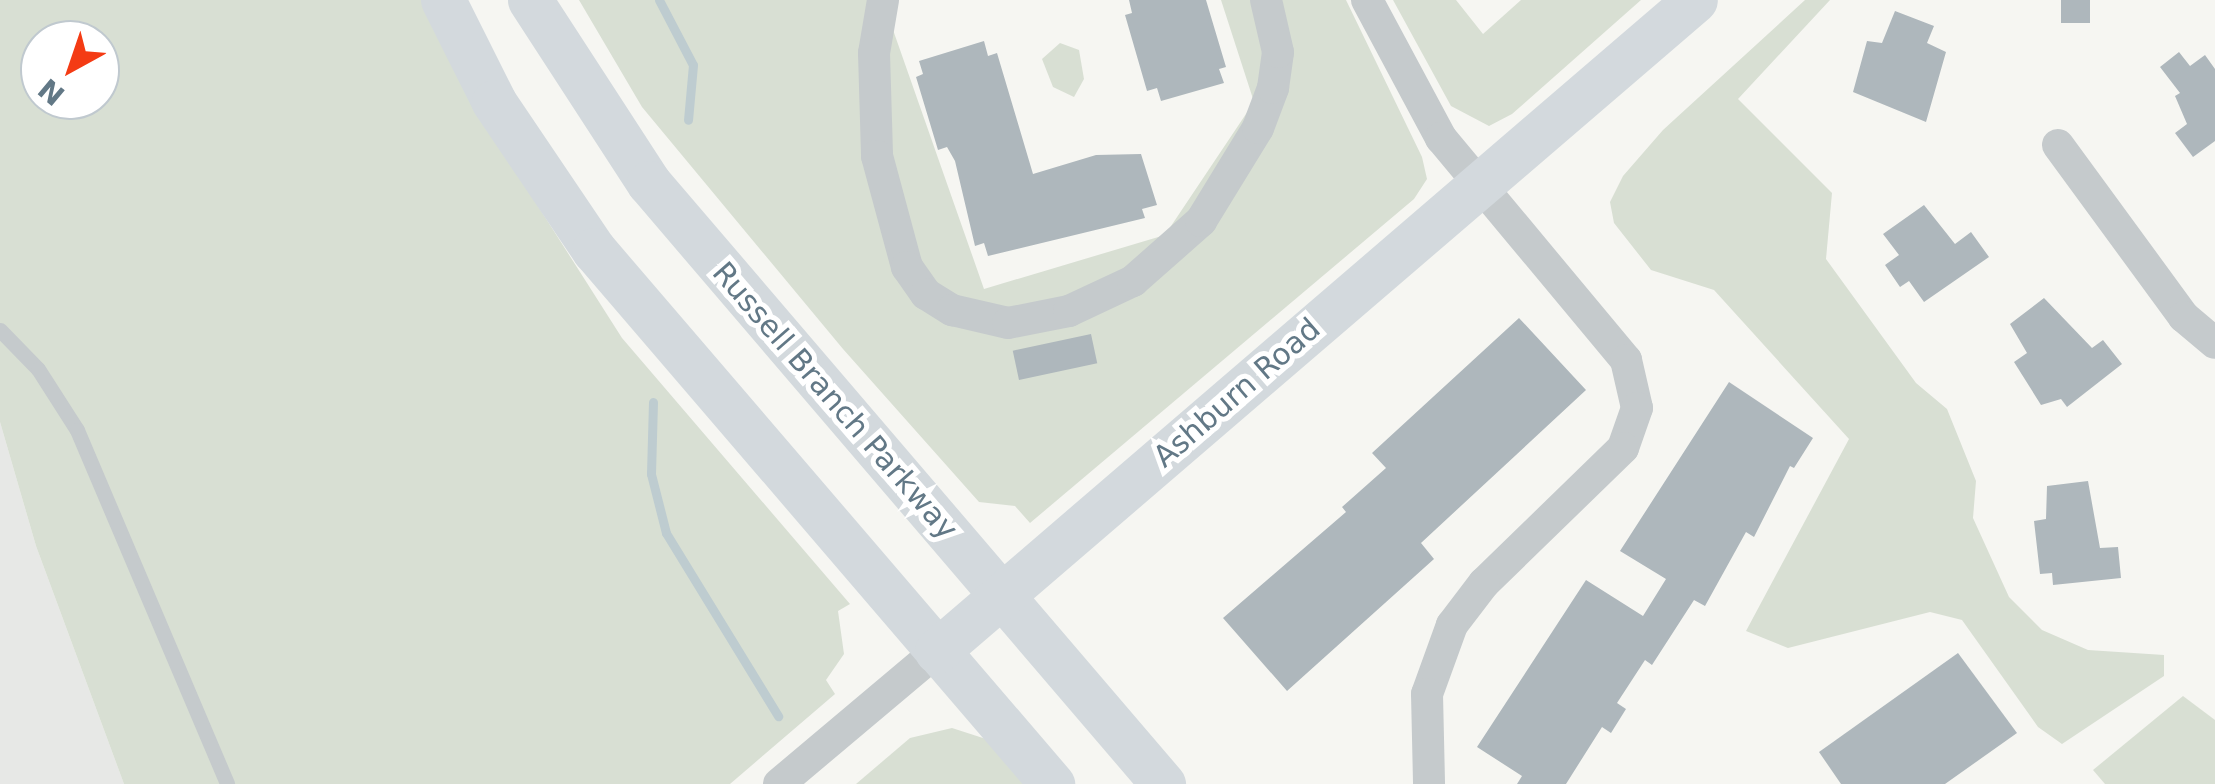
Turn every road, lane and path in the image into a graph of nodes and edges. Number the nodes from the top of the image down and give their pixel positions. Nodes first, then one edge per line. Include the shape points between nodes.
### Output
1 (444, 0) edge
2 (530, 0) edge
3 (883, 0) edge
4 (1266, 0) edge
5 (1367, 0) edge
6 (1694, 0) edge
7 (2058, 146) dead end
8 (1480, 184) junction
9 (0, 330) edge
10 (2215, 343) edge
11 (1003, 596) junction
12 (937, 651) junction
13 (228, 784) edge
14 (779, 784) edge
15 (1052, 784) edge
16 (1163, 784) edge
17 (1429, 784) edge

1 - 12 main road via 494,102 594,250
2 - 11 main road, Russell Branch Parkway via 650,183
3 - 4 street via 874,53 877,156 907,267 926,294 952,310 1008,322 1069,311 1133,281 1201,222 1258,128 1273,88 1278,52
5 - 8 street via 1403,78
6 - 8 main road, Ashburn Road
7 - 10 street via 2184,317
8 - 11 main road, Ashburn Road
8 - 17 street via 1626,360 1636,408 1623,448 1484,583 1452,626 1426,694
9 - 13 lane via 38,368 77,430
11 - 12 main road, Ashburn Road
11 - 16 main road, Russell Branch Parkway
12 - 14 street, Ashburn Road
12 - 15 main road

